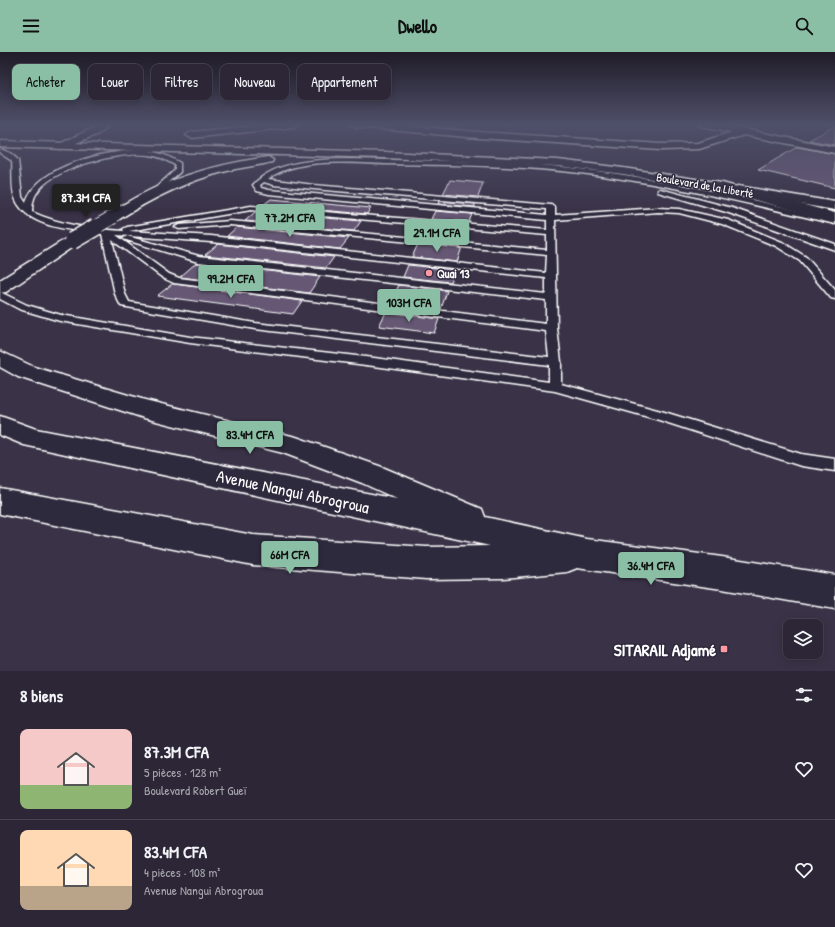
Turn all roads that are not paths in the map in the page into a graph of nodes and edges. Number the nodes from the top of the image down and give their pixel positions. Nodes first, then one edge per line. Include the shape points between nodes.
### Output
1 (5, 153) edge
2 (309, 153) edge
3 (385, 155) junction
4 (571, 170) junction
5 (262, 179) junction
6 (722, 187) junction
7 (152, 194) junction
8 (835, 206) edge
9 (28, 213) junction
10 (835, 217) edge
11 (552, 218) junction
12 (835, 222) edge
13 (106, 232) junction
14 (552, 234) junction
15 (835, 247) edge
16 (552, 252) junction
17 (551, 276) junction
18 (0, 288) edge
19 (0, 295) edge
20 (835, 296) edge
21 (551, 298) junction
22 (551, 328) junction
23 (0, 358) edge
24 (555, 362) junction
25 (555, 387) junction
26 (0, 425) edge
27 (835, 465) edge
28 (0, 501) edge
29 (510, 536) junction
30 (587, 555) junction
31 (835, 592) edge

1 - 9 lane via 15,160 18,197
2 - 3 main road, Boulevard de la Liberté
3 - 6 main road, Boulevard de la Liberté via 558,163
3 - 7 main road via 265,160 212,172
4 - 5 lane via 457,162 319,163 292,166
4 - 12 lane via 705,191
4 - 15 lane via 716,206
5 - 11 lane via 274,183 314,187 552,207
5 - 11 lane via 256,185 259,190 269,192
6 - 8 main road, Boulevard de la Liberté
6 - 10 main road
7 - 9 lane via 178,171 178,164 171,158 144,153 100,158 63,169 49,178 36,188 29,199
7 - 18 main road, bridge via 72,241
9 - 13 lane via 46,221
11 - 14 lane
11 - 20 lane via 658,210 699,215 780,244 803,259
13 - 14 lane via 251,208
13 - 16 lane via 230,223
13 - 17 lane via 211,239
13 - 21 lane via 198,260
13 - 22 lane via 166,276 177,281
13 - 24 lane via 120,294 125,304 255,326
14 - 16 lane
16 - 17 lane
17 - 21 lane
19 - 25 lane via 23,308 60,318 190,340
21 - 22 lane
22 - 24 lane
23 - 29 main road via 26,372 144,409 287,444 372,475
24 - 25 lane
25 - 27 lane via 661,416 801,460
26 - 29 main road, Avenue Nangui Abrogroua via 33,438
28 - 30 main road, Avenue Nangui Abrogroua via 254,550 426,563 503,562
29 - 30 main road, Avenue Nangui Abrogroua
30 - 31 main road, Avenue Nangui Abrogroua via 722,573

